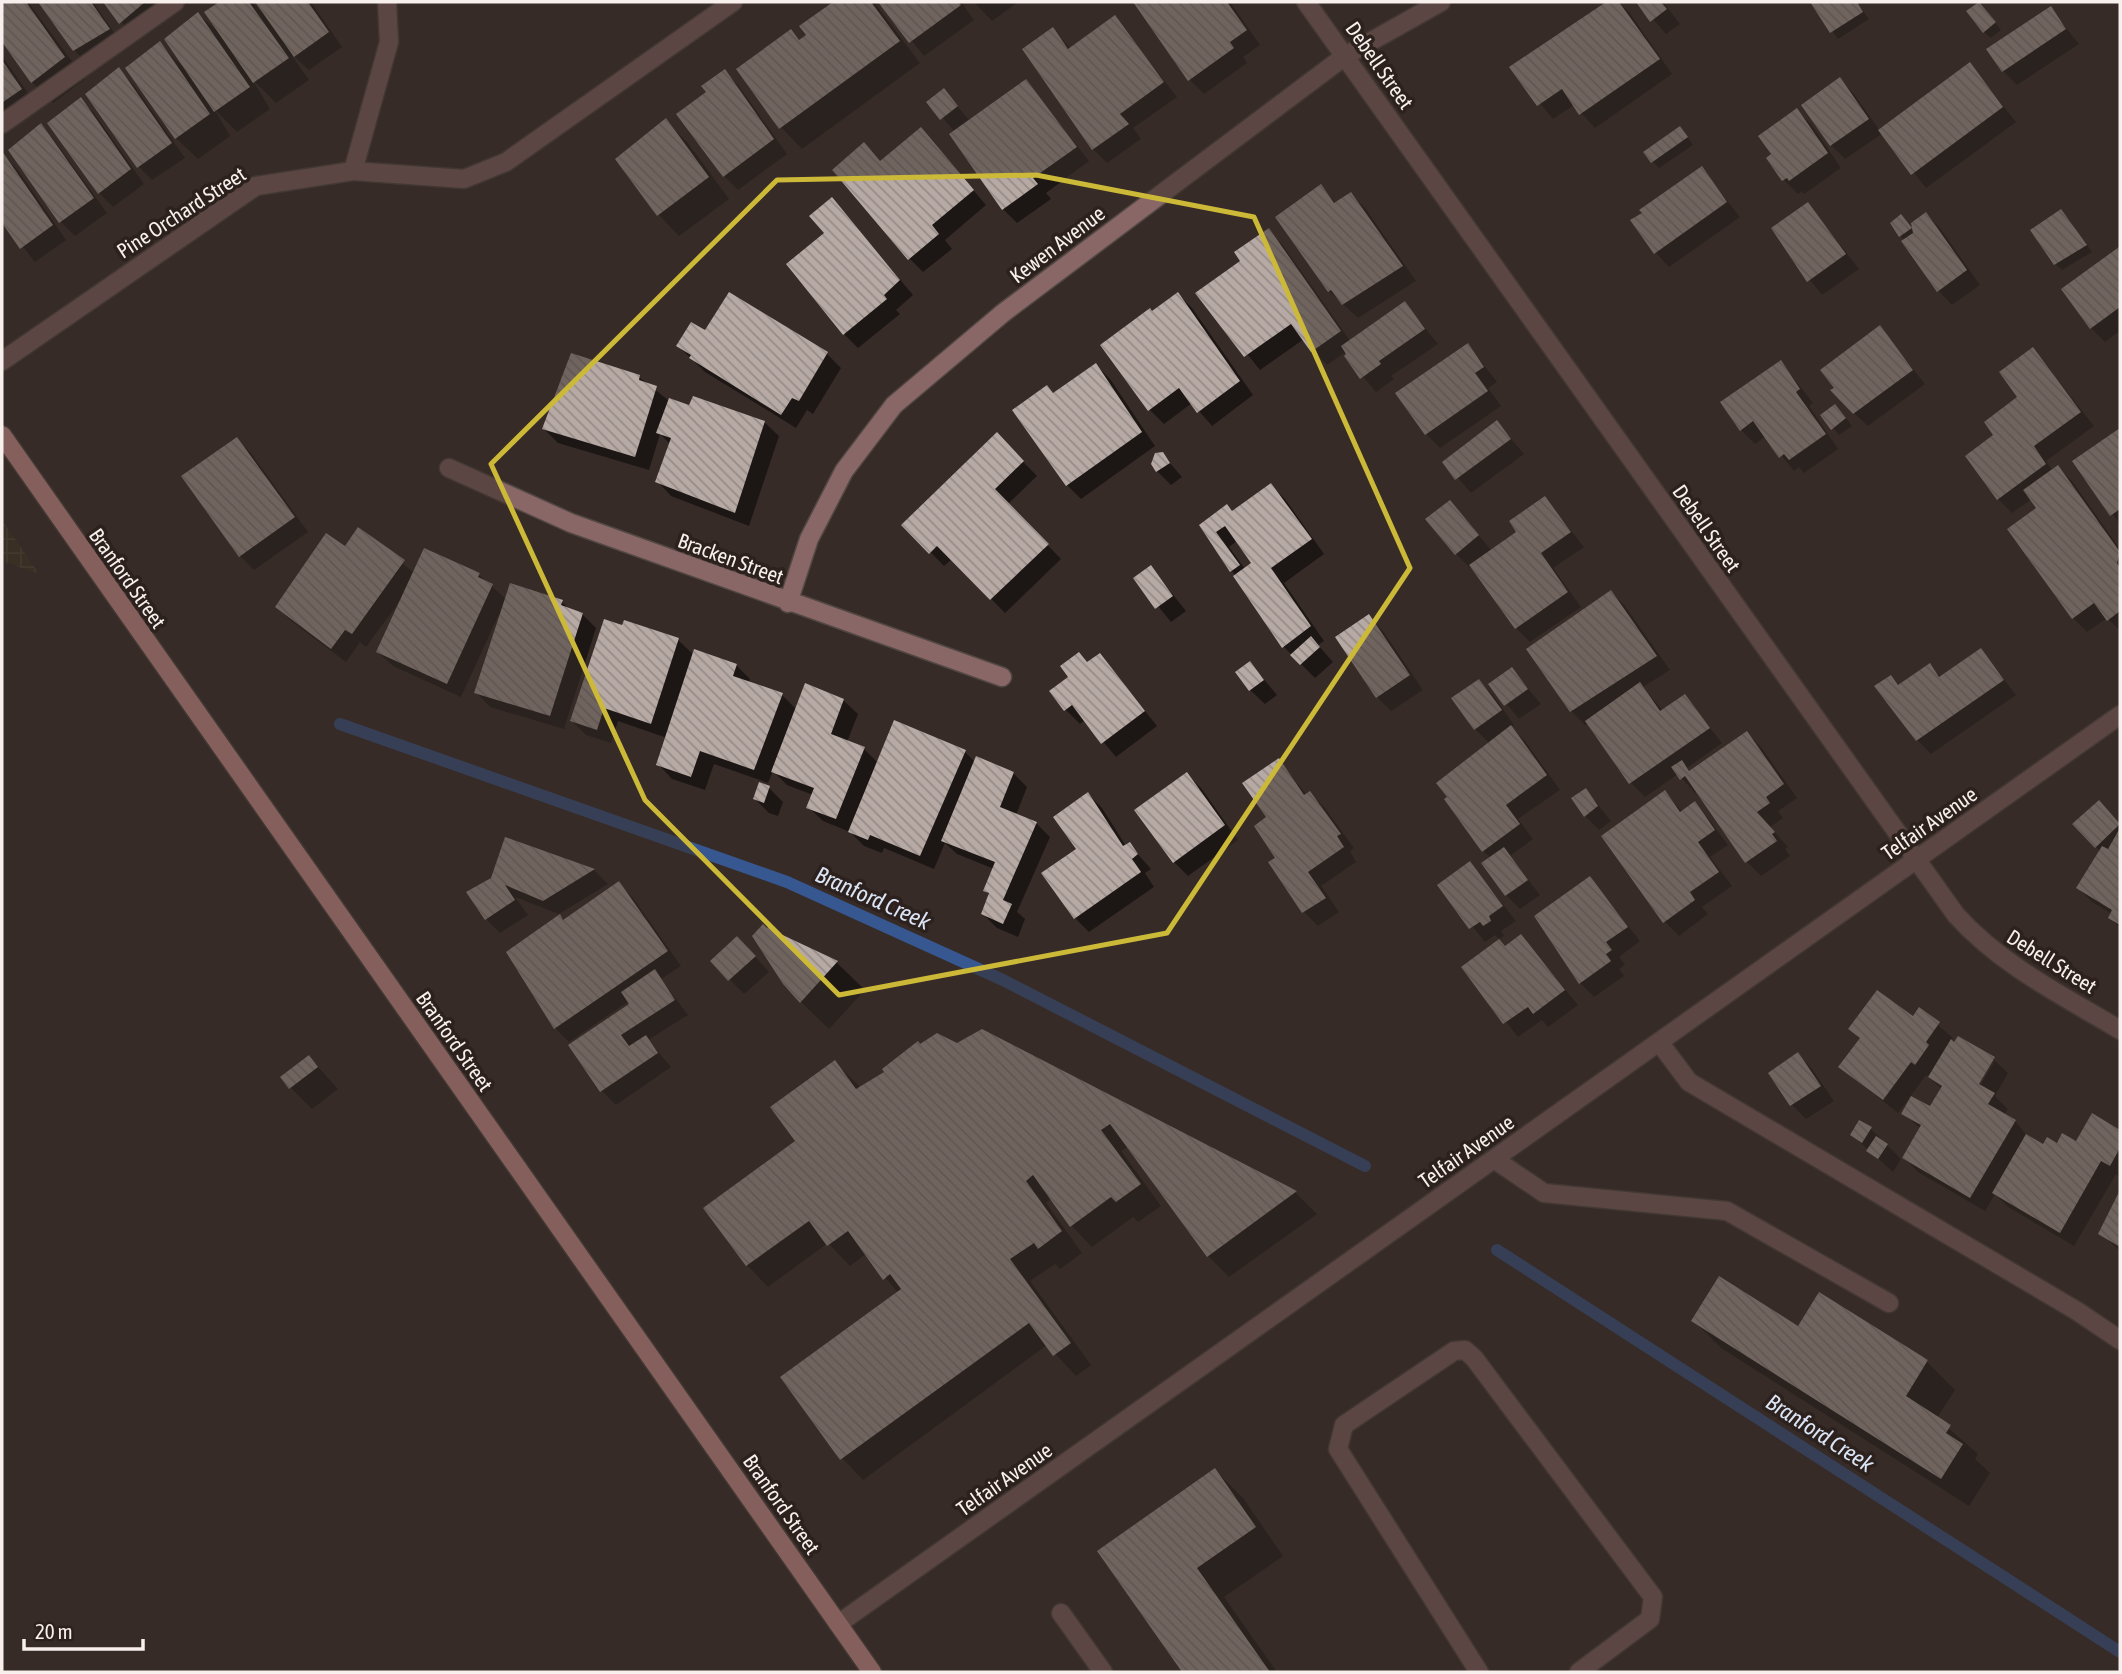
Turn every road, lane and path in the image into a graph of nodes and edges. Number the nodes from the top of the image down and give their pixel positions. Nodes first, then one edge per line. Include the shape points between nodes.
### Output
1 (175, 2) edge
2 (387, 2) edge
3 (733, 2) edge
4 (1306, 2) edge
5 (1441, 2) edge
6 (1345, 56) junction
7 (2, 124) edge
8 (353, 172) junction
9 (2, 362) edge
10 (2, 435) edge
11 (449, 468) dead end
12 (788, 603) junction
13 (1002, 677) dead end
14 (2120, 715) edge
15 (1915, 860) junction
16 (2120, 1030) edge
17 (1659, 1042) junction
18 (1494, 1159) junction
19 (1889, 1303) dead end
20 (2120, 1340) edge
21 (1060, 1614) dead end
22 (838, 1624) junction
23 (872, 1672) edge
24 (1102, 1672) edge
25 (1479, 1672) edge
26 (1579, 1672) edge

1 - 7 street
2 - 8 street via 389,42
3 - 8 street, Pine Orchard Street via 506,162 464,179
4 - 6 street, Debell Street
5 - 6 street, Kewen Avenue
6 - 12 street, Kewen Avenue via 1003,313 894,405 844,471 809,539
6 - 15 street, Debell Street
8 - 9 street, Pine Orchard Street via 256,186
10 - 22 main road, Branford Street
11 - 12 street, Bracken Street via 570,523
12 - 13 street, Bracken Street
14 - 15 street, Telfair Avenue
15 - 16 street, Debell Street via 1977,938 2008,963
15 - 17 street, Telfair Avenue
17 - 18 street, Telfair Avenue
17 - 20 street via 1689,1082
18 - 19 street via 1544,1193 1727,1211
18 - 22 street, Telfair Avenue
21 - 24 street
22 - 23 main road, Branford Street
25 - 26 street via 1338,1449 1344,1425 1454,1351 1465,1350 1653,1597 1650,1619

